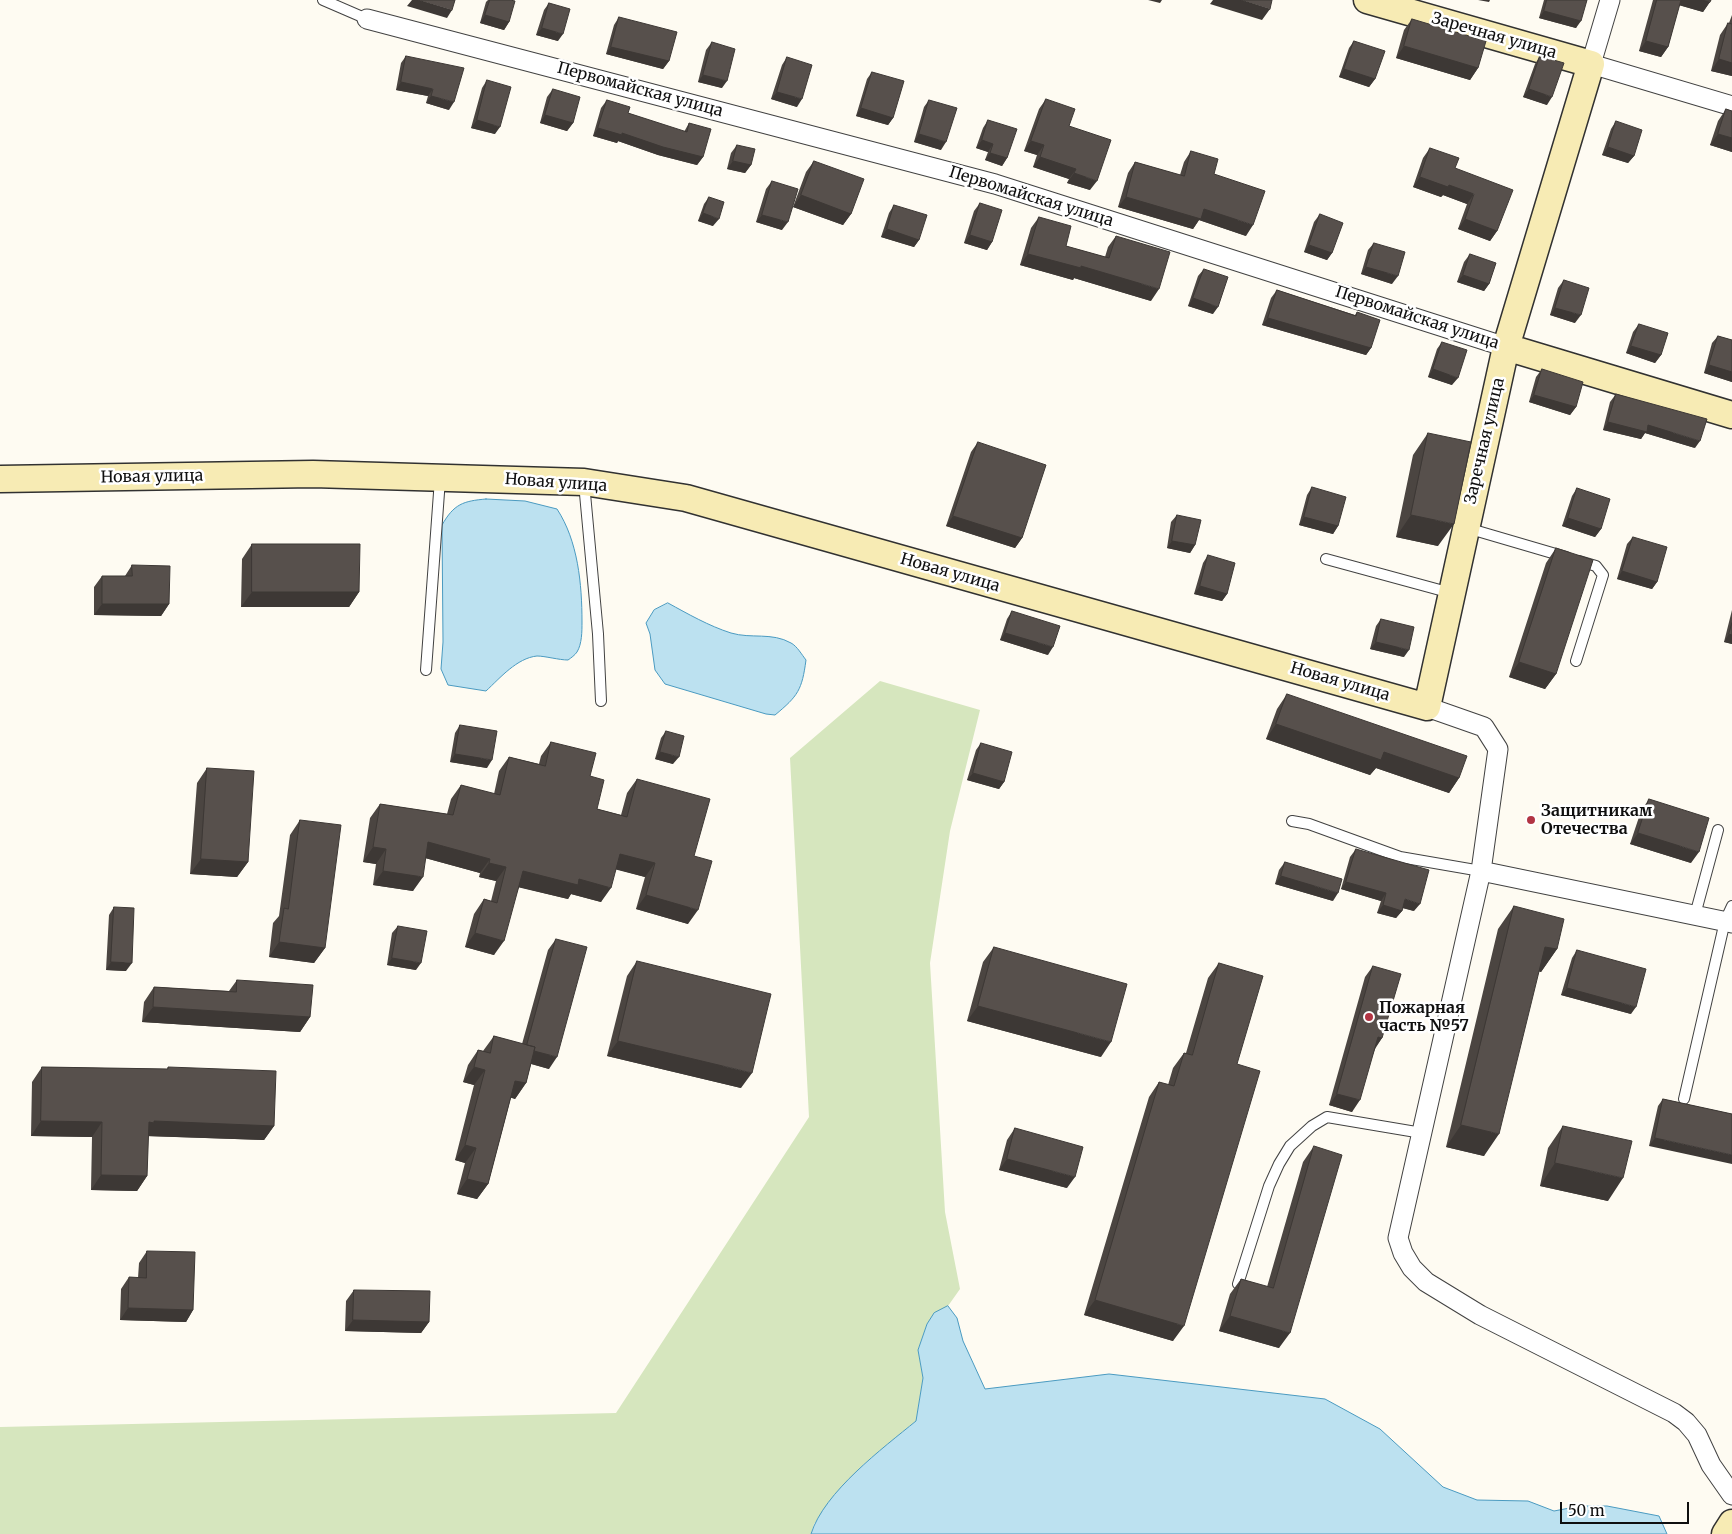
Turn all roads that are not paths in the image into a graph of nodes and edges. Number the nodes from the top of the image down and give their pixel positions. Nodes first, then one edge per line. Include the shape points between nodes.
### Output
1 (324, 0) edge
2 (1367, 0) edge
3 (1610, 0) edge
4 (367, 19) joint
5 (1591, 64) junction
6 (1732, 106) edge
7 (1506, 347) junction
8 (1732, 415) edge
9 (440, 478) junction
10 (0, 479) edge
11 (584, 482) junction
12 (1466, 528) junction
13 (1326, 559) dead end
14 (1452, 594) junction
15 (1576, 662) dead end
16 (426, 670) dead end
17 (601, 701) dead end
18 (1427, 707) junction
19 (1292, 821) dead end
20 (1718, 830) dead end
21 (1481, 871) junction
22 (1696, 915) junction
23 (1730, 917) edge
24 (1684, 1099) dead end
25 (1422, 1133) junction
26 (1238, 1284) edge
27 (1732, 1495) edge
28 (1732, 1523) edge
29 (1725, 1534) edge

1 - 4 lane, Первомайская улица
2 - 5 street, Заречная улица
3 - 5 street, Заречная улица
4 - 7 street, Первомайская улица via 995,184
5 - 6 street, Заречная улица
5 - 7 street, Заречная улица
7 - 8 street, Первомайская улица
7 - 12 street, Заречная улица
9 - 10 street, Новая улица via 313,474
9 - 11 street, Новая улица
9 - 16 lane
11 - 17 lane
11 - 18 street, Новая улица via 686,498
12 - 14 street, Заречная улица
12 - 15 lane via 1596,566 1603,575
13 - 14 lane
14 - 18 street, Заречная улица
18 - 21 street, Новая улица via 1484,728 1498,749
19 - 21 lane via 1310,824 1400,857
20 - 22 lane
21 - 22 street
21 - 25 street, Новая улица
22 - 23 street
23 - 24 lane
25 - 26 lane via 1327,1117 1312,1126 1290,1146 1279,1164
25 - 27 street, Новая улица via 1398,1238 1412,1268 1426,1282 1480,1315 1674,1413 1697,1435 1711,1466
28 - 29 street

